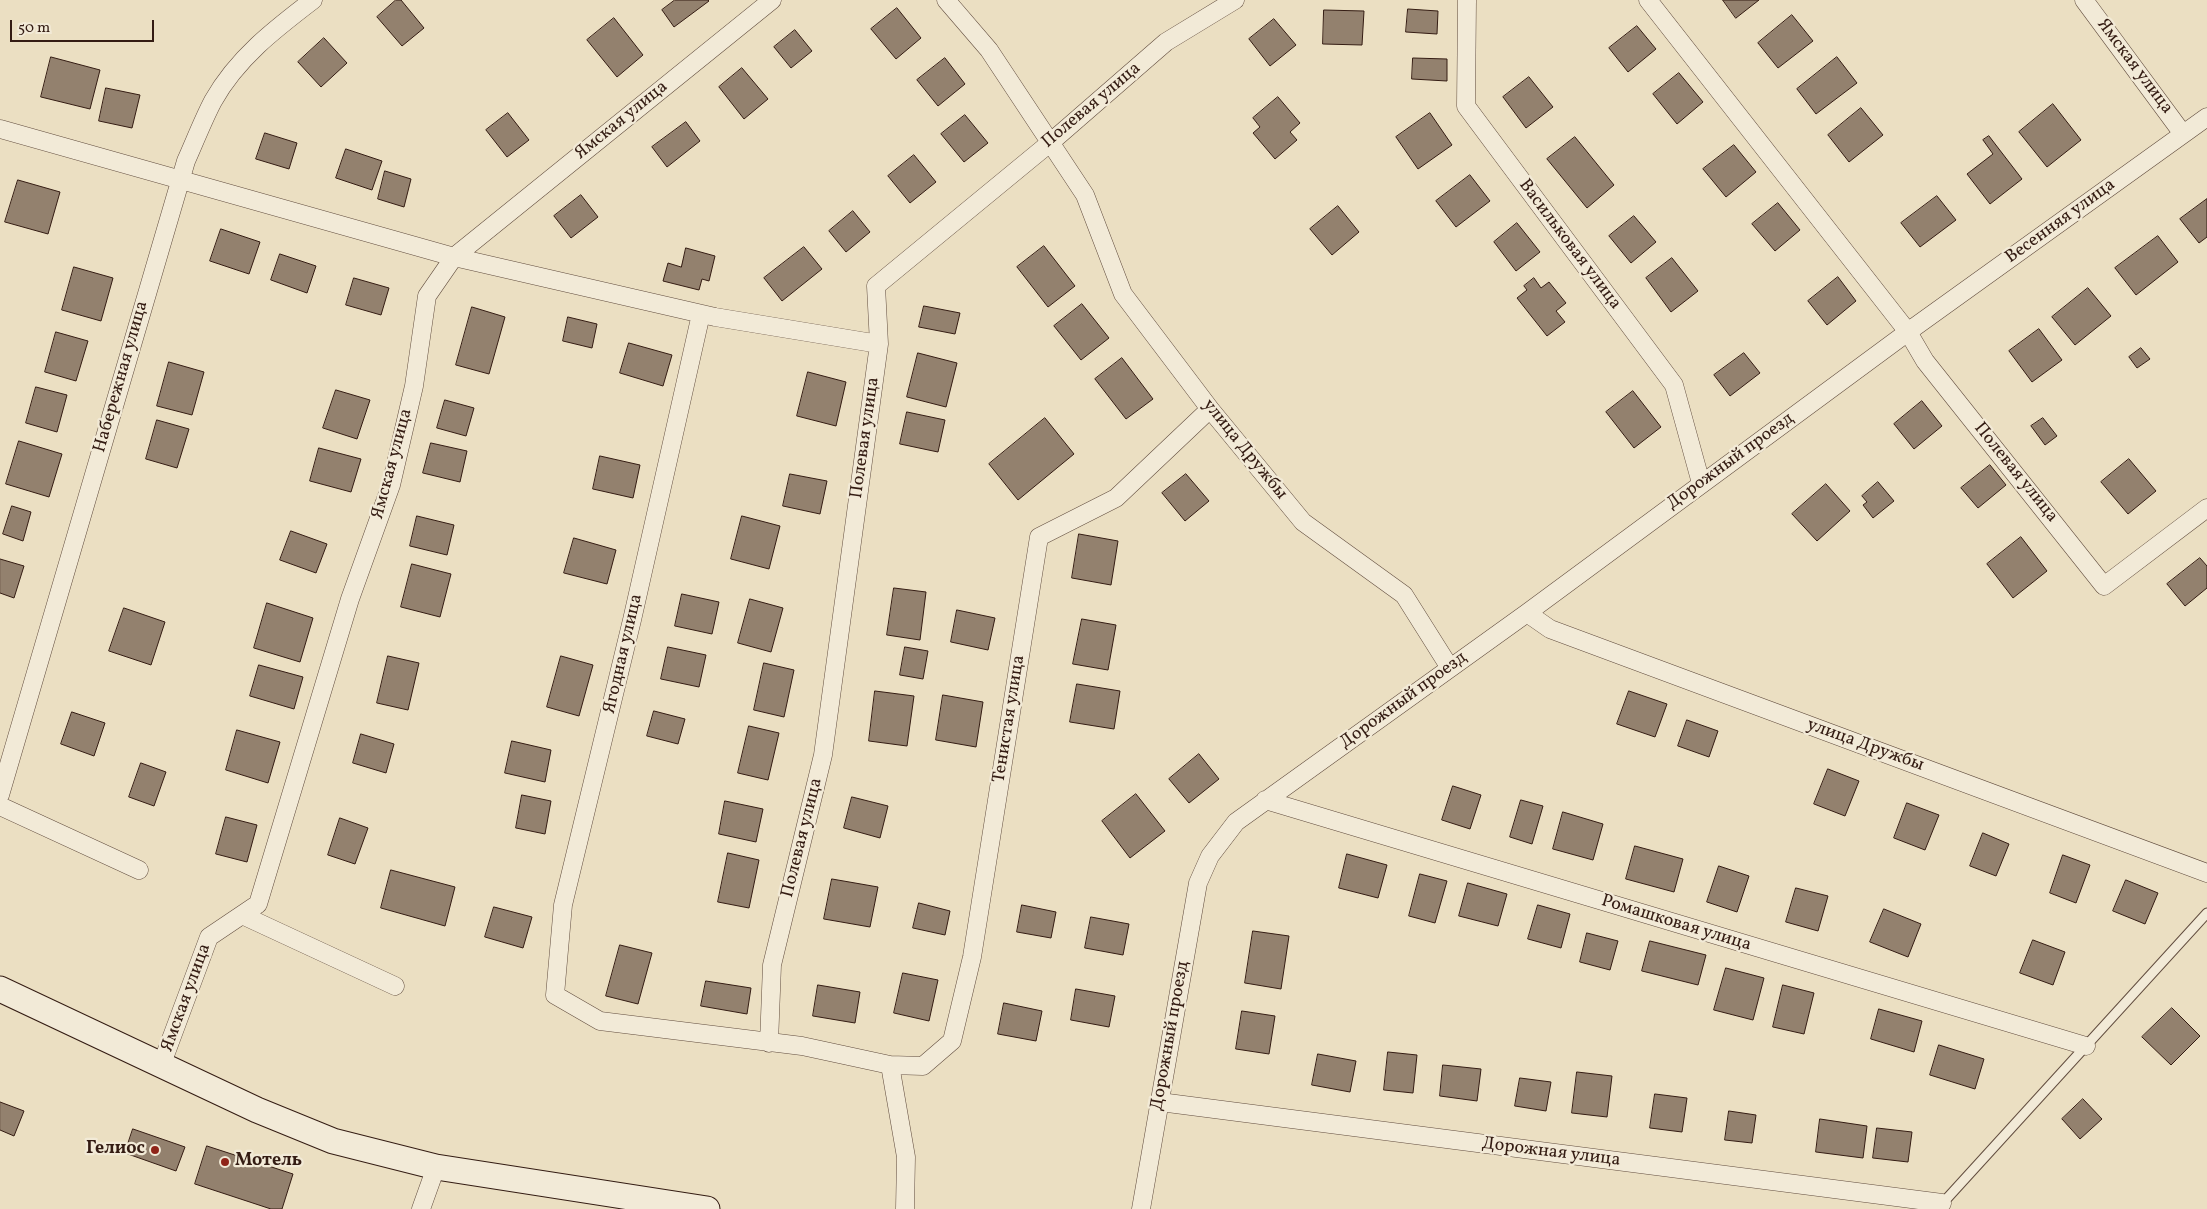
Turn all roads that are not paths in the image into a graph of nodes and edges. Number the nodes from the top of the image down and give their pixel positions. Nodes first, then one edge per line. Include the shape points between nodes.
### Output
1 (313, 0) edge
2 (772, 0) edge
3 (946, 0) edge
4 (1235, 0) edge
5 (1648, 0) edge
6 (2084, 0) edge
7 (1467, 1) edge
8 (2207, 117) edge
9 (0, 129) edge
10 (2183, 134) junction
11 (1051, 142) junction
12 (180, 178) junction
13 (454, 256) junction
14 (701, 314) junction
15 (1907, 333) junction
16 (879, 344) junction
17 (1210, 409) junction
18 (1701, 484) junction
19 (2207, 508) edge
20 (1527, 613) junction
21 (1450, 668) junction
22 (0, 795) edge
23 (1266, 800) junction
24 (0, 806) edge
25 (139, 870) dead end
26 (2207, 873) edge
27 (2207, 913) edge
28 (242, 915) junction
29 (395, 986) dead end
30 (0, 989) edge
31 (769, 1043) junction
32 (2086, 1046) junction
33 (890, 1065) junction
34 (161, 1066) junction
35 (1160, 1102) junction
36 (436, 1167) junction
37 (1940, 1206) edge
38 (421, 1209) edge
39 (707, 1209) edge
40 (905, 1209) edge
41 (1141, 1209) edge

1 - 12 street, Набережная улица via 263,39 232,73 213,101
2 - 13 street, Ямская улица
3 - 11 street, улица Дружбы via 989,50
4 - 11 street, Полевая улица via 1166,42
5 - 15 street
6 - 10 street, Ямская улица
7 - 18 street, Васильковая улица via 1466,106 1674,386
8 - 10 street, Весенняя улица
9 - 12 street
10 - 15 street, Весенняя улица
11 - 16 street, Полевая улица via 876,286
11 - 17 street, улица Дружбы via 1085,195 1123,294
12 - 13 street
12 - 22 street, Набережная улица
13 - 14 street
13 - 28 street, Ямская улица via 427,296 414,386 391,485 350,599 258,904
14 - 16 street
14 - 31 street, Ягодная улица via 564,905 555,996 600,1021
15 - 18 street, Дорожный проезд
15 - 19 street, Полевая улица via 1925,361 2109,582
16 - 31 street, Полевая улица via 823,755 772,965
17 - 21 street, улица Дружбы via 1303,522 1404,595
17 - 33 street, Тенистая улица via 1116,498 1039,537 972,957 952,1041 923,1066
18 - 20 street, Дорожный проезд
20 - 21 street, Дорожный проезд
20 - 26 street, улица Дружбы via 1550,629
21 - 23 street, Дорожный проезд
23 - 32 street, Ромашковая улица
23 - 35 street, Дорожный проезд via 1236,822 1210,856 1198,884
24 - 25 street
27 - 32 lane
28 - 29 street
28 - 34 street, Ямская улица via 209,936
30 - 34 main road
31 - 33 street via 802,1046
32 - 37 lane
33 - 40 street via 906,1157
34 - 36 main road via 333,1141
35 - 37 street, Дорожная улица
35 - 41 street, Дорожный проезд
36 - 38 street
36 - 39 main road

